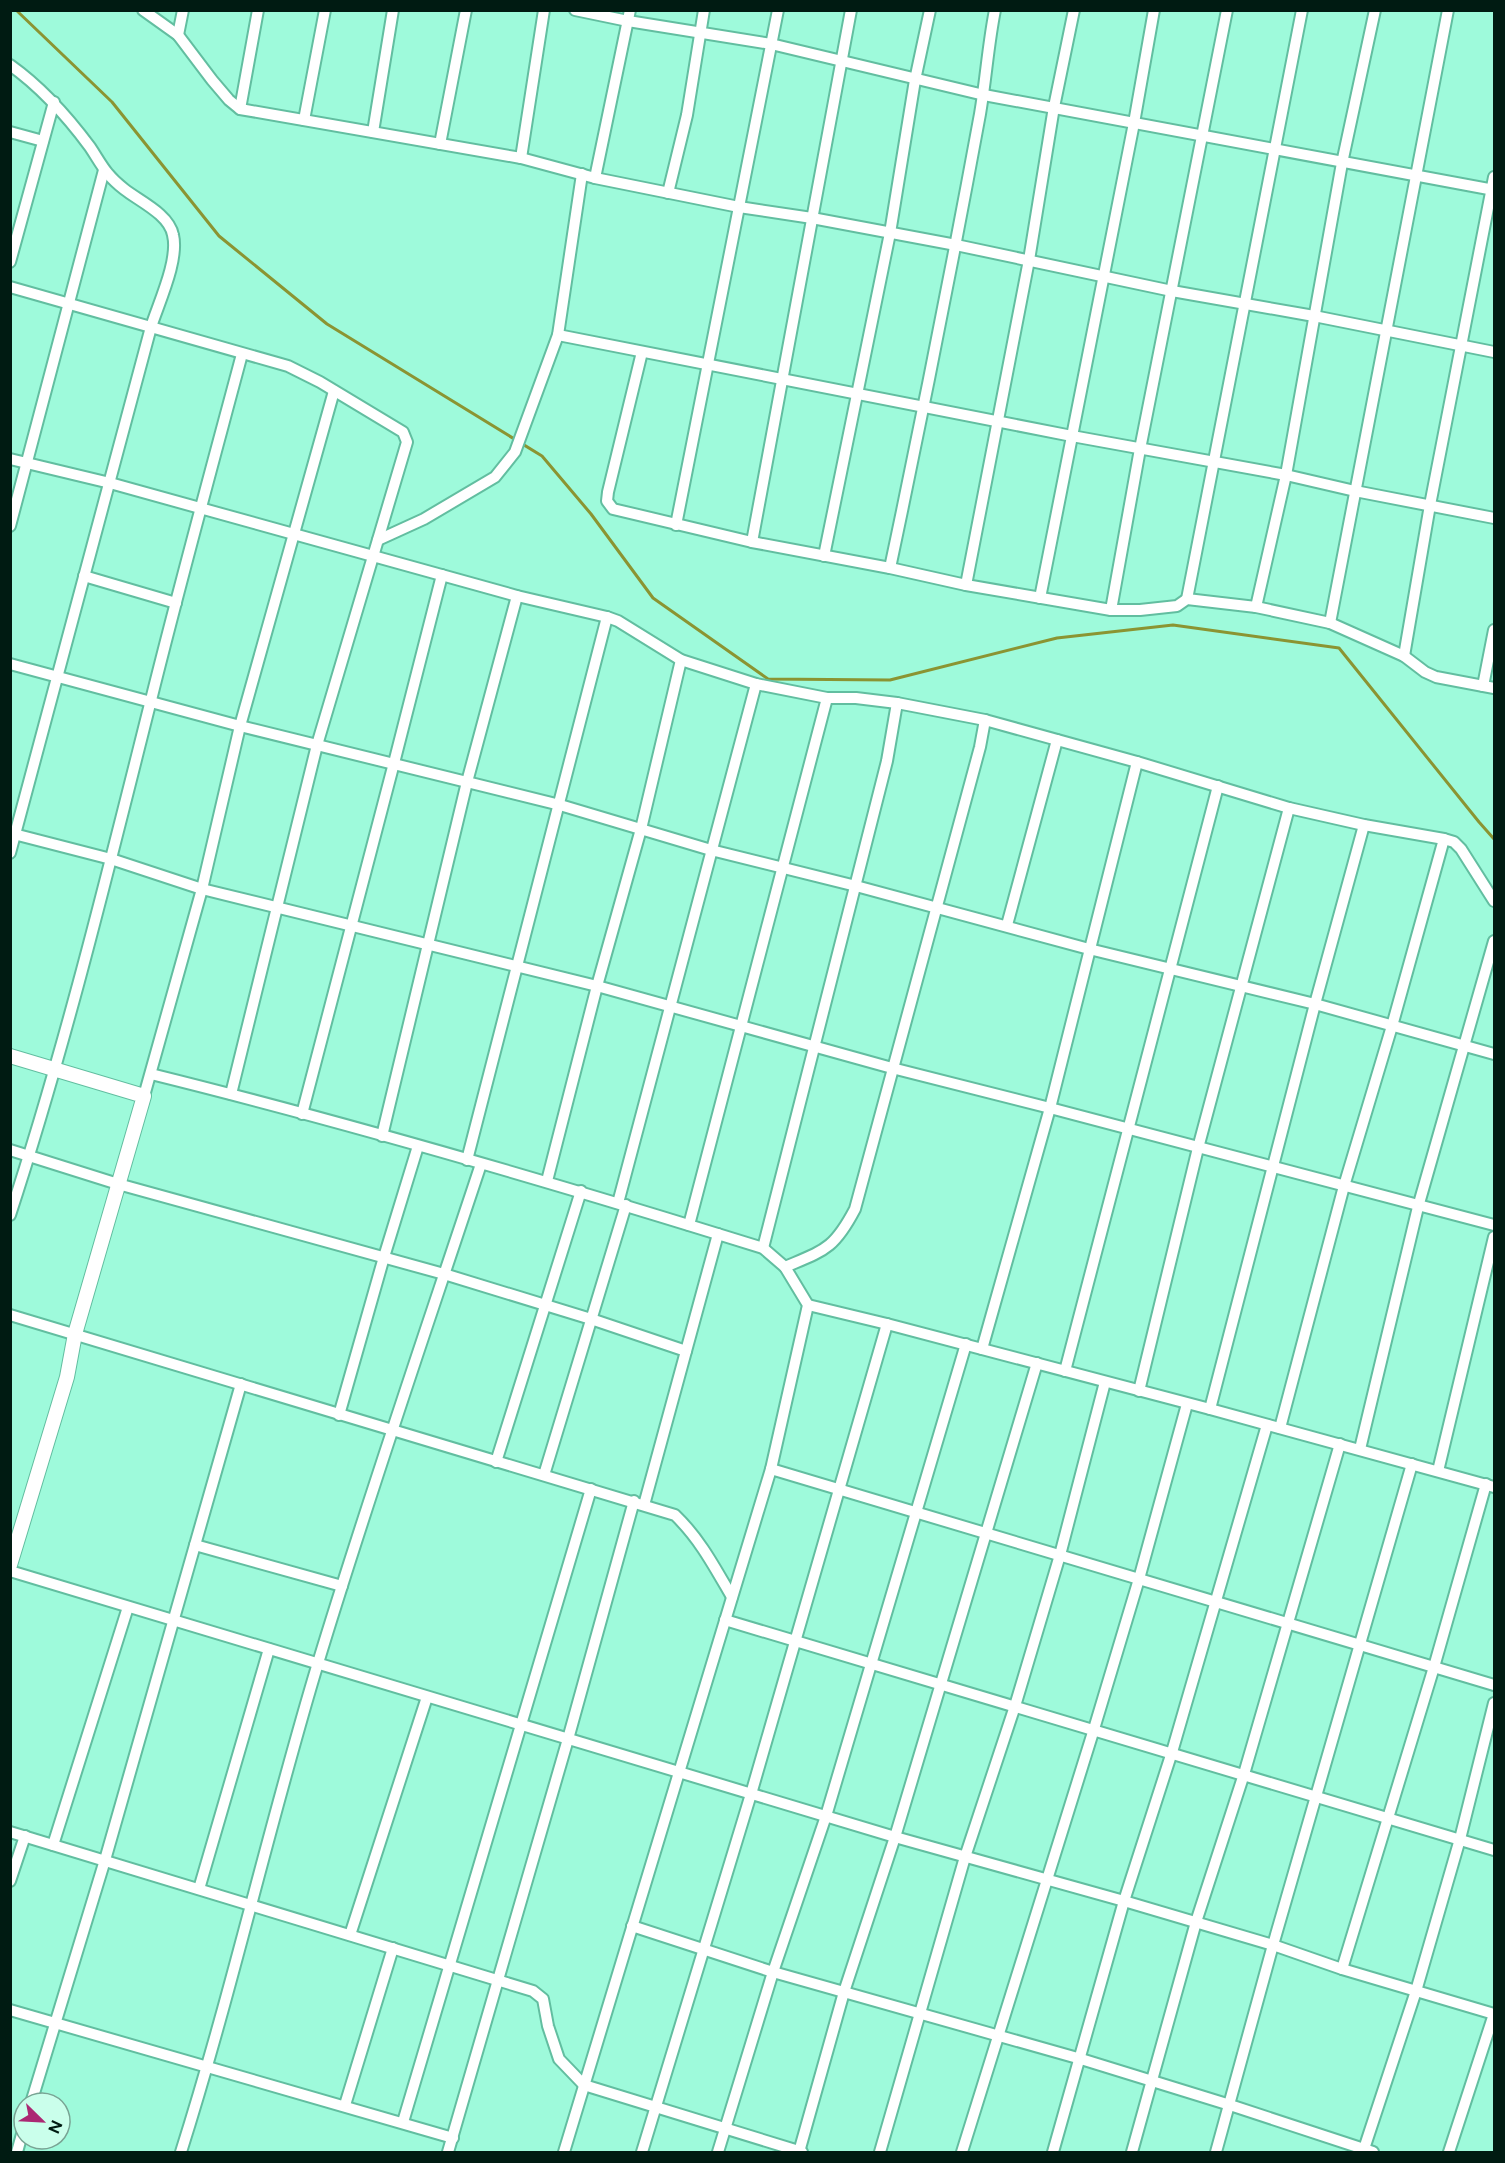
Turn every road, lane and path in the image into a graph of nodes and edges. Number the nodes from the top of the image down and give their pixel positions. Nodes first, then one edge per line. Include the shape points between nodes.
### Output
1 (143, 10) edge
2 (183, 10) edge
3 (258, 10) edge
4 (325, 10) edge
5 (393, 10) edge
6 (466, 10) edge
7 (544, 10) edge
8 (575, 10) edge
9 (704, 10) edge
10 (778, 10) edge
11 (851, 10) edge
12 (930, 10) edge
13 (995, 10) edge
14 (1074, 10) edge
15 (1154, 10) edge
16 (1227, 10) edge
17 (1302, 10) edge
18 (1375, 10) edge
19 (1448, 10) edge
20 (629, 16) edge
21 (699, 33) junction
22 (178, 34) junction
23 (771, 44) junction
24 (842, 60) junction
25 (10, 65) edge
26 (915, 80) junction
27 (984, 95) junction
28 (54, 102) junction
29 (1054, 107) junction
30 (240, 109) junction
31 (304, 120) junction
32 (1134, 123) junction
33 (10, 132) edge
34 (373, 132) junction
35 (1203, 136) junction
36 (43, 141) junction
37 (440, 144) junction
38 (1275, 149) junction
39 (521, 158) junction
40 (1342, 163) junction
41 (104, 170) junction
42 (582, 174) junction
43 (1416, 176) junction
44 (1494, 177) edge
45 (595, 178) junction
46 (1493, 190) edge
47 (668, 193) junction
48 (740, 207) junction
49 (812, 218) junction
50 (890, 233) junction
51 (956, 245) junction
52 (1029, 260) junction
53 (10, 262) edge
54 (1102, 276) junction
55 (10, 287) edge
56 (1172, 291) junction
57 (1246, 303) junction
58 (68, 304) junction
59 (1314, 316) junction
60 (152, 327) junction
61 (1387, 331) junction
62 (558, 335) junction
63 (1462, 346) junction
64 (642, 352) junction
65 (1494, 352) edge
66 (242, 354) junction
67 (707, 365) junction
68 (782, 380) junction
69 (334, 391) junction
70 (857, 394) junction
71 (924, 407) junction
72 (997, 422) junction
73 (1072, 436) junction
74 (1140, 449) junction
75 (10, 459) edge
76 (1214, 461) junction
77 (27, 463) junction
78 (1286, 475) junction
79 (110, 483) junction
80 (1355, 491) junction
81 (1430, 505) junction
82 (201, 508) junction
83 (1494, 518) edge
84 (676, 525) junction
85 (10, 526) edge
86 (295, 534) junction
87 (378, 540) junction
88 (752, 542) junction
89 (373, 556) junction
90 (824, 556) junction
91 (890, 568) junction
92 (442, 574) junction
93 (84, 576) junction
94 (966, 585) junction
95 (517, 596) junction
96 (1040, 598) junction
97 (1187, 599) junction
98 (176, 603) junction
99 (1256, 607) junction
100 (1112, 610) junction
101 (607, 617) junction
102 (1330, 623) junction
103 (1494, 630) edge
104 (1404, 656) junction
105 (681, 660) junction
106 (10, 664) edge
107 (57, 676) junction
108 (756, 684) junction
109 (1489, 687) edge
110 (827, 698) junction
111 (150, 702) junction
112 (897, 703) junction
113 (985, 720) junction
114 (240, 726) junction
115 (1057, 740) junction
116 (317, 745) junction
117 (1137, 762) junction
118 (394, 764) junction
119 (467, 782) junction
120 (1218, 786) junction
121 (560, 805) junction
122 (1289, 808) junction
123 (1364, 825) junction
124 (641, 829) junction
125 (13, 834) edge
126 (1444, 839) junction
127 (711, 850) junction
128 (10, 853) edge
129 (111, 859) junction
130 (783, 868) junction
131 (856, 886) junction
132 (202, 889) junction
133 (1494, 901) edge
134 (936, 907) junction
135 (278, 908) junction
136 (352, 925) junction
137 (1007, 925) junction
138 (1494, 941) edge
139 (429, 945) junction
140 (1089, 949) junction
141 (516, 966) junction
142 (1170, 969) junction
143 (597, 986) junction
144 (1241, 986) junction
145 (1315, 1004) junction
146 (670, 1006) junction
147 (1392, 1026) junction
148 (742, 1028) junction
149 (1465, 1045) junction
150 (814, 1047) junction
151 (1494, 1054) edge
152 (10, 1056) edge
153 (892, 1068) junction
154 (54, 1070) junction
155 (151, 1074) junction
156 (231, 1094) junction
157 (144, 1096) junction
158 (1050, 1108) junction
159 (302, 1114) junction
160 (1129, 1129) junction
161 (382, 1136) junction
162 (418, 1146) junction
163 (1198, 1148) junction
164 (10, 1150) edge
165 (30, 1156) junction
166 (467, 1160) junction
167 (482, 1164) junction
168 (1274, 1167) junction
169 (547, 1181) junction
170 (118, 1184) junction
171 (1344, 1186) junction
172 (581, 1191) junction
173 (622, 1204) junction
174 (1418, 1206) junction
175 (10, 1215) edge
176 (689, 1225) junction
177 (1494, 1226) edge
178 (718, 1234) junction
179 (1494, 1237) edge
180 (763, 1248) junction
181 (384, 1257) junction
182 (785, 1267) junction
183 (444, 1274) junction
184 (545, 1305) junction
185 (808, 1305) junction
186 (10, 1315) edge
187 (591, 1319) junction
188 (887, 1323) junction
189 (75, 1334) junction
190 (966, 1344) junction
191 (982, 1349) junction
192 (686, 1351) junction
193 (1037, 1363) junction
194 (1065, 1371) junction
195 (1106, 1382) junction
196 (241, 1384) junction
197 (1139, 1391) junction
198 (1187, 1404) junction
199 (1210, 1409) junction
200 (339, 1415) junction
201 (1267, 1425) junction
202 (1281, 1428) junction
203 (392, 1431) junction
204 (1340, 1444) junction
205 (1360, 1449) junction
206 (496, 1462) junction
207 (1412, 1464) junction
208 (771, 1469) junction
209 (1438, 1471) junction
210 (544, 1475) junction
211 (1490, 1485) edge
212 (591, 1489) junction
213 (840, 1490) junction
214 (639, 1503) junction
215 (916, 1512) junction
216 (985, 1533) junction
217 (195, 1545) junction
218 (1060, 1555) junction
219 (10, 1564) edge
220 (10, 1571) edge
221 (1139, 1579) junction
222 (342, 1586) junction
223 (732, 1598) junction
224 (1216, 1602) junction
225 (128, 1607) junction
226 (725, 1620) junction
227 (174, 1621) junction
228 (1288, 1624) junction
229 (796, 1641) junction
230 (1361, 1645) junction
231 (269, 1649) junction
232 (871, 1663) junction
233 (318, 1664) junction
234 (1434, 1667) junction
235 (940, 1683) junction
236 (1494, 1685) edge
237 (427, 1697) junction
238 (1494, 1703) edge
239 (1015, 1706) junction
240 (521, 1725) junction
241 (1094, 1729) junction
242 (568, 1739) junction
243 (1172, 1752) junction
244 (679, 1773) junction
245 (1244, 1774) junction
246 (751, 1794) junction
247 (1316, 1795) junction
248 (826, 1816) junction
249 (1388, 1819) junction
250 (10, 1832) edge
251 (25, 1836) junction
252 (895, 1837) junction
253 (1460, 1839) junction
254 (53, 1845) junction
255 (1494, 1850) edge
256 (965, 1857) junction
257 (105, 1860) junction
258 (1045, 1880) junction
259 (10, 1881) edge
260 (199, 1889) junction
261 (1124, 1901) junction
262 (251, 1905) junction
263 (1196, 1922) junction
264 (632, 1926) junction
265 (350, 1935) junction
266 (1273, 1944) junction
267 (393, 1948) junction
268 (703, 1948) junction
269 (449, 1966) junction
270 (1342, 1969) junction
271 (773, 1972) junction
272 (498, 1980) junction
273 (1416, 1991) junction
274 (844, 1992) junction
275 (10, 2010) edge
276 (919, 2013) junction
277 (1494, 2014) edge
278 (54, 2023) junction
279 (999, 2037) junction
280 (1080, 2059) junction
281 (208, 2066) junction
282 (1151, 2081) junction
283 (584, 2085) junction
284 (34, 2091) edge
285 (345, 2105) junction
286 (1230, 2105) junction
287 (655, 2107) junction
288 (403, 2122) junction
289 (725, 2129) junction
290 (453, 2138) junction
291 (181, 2152) edge
292 (448, 2152) edge
293 (564, 2152) edge
294 (642, 2152) edge
295 (718, 2152) edge
296 (800, 2152) edge
297 (880, 2152) edge
298 (962, 2152) edge
299 (1053, 2152) edge
300 (1132, 2152) edge
301 (1216, 2152) edge
302 (1367, 2152) edge
303 (1449, 2152) edge

1 - 22 street
2 - 22 street
3 - 30 street
4 - 31 street
5 - 34 street
6 - 37 street
7 - 39 street
8 - 20 street
9 - 21 street
10 - 23 street
11 - 24 street
12 - 26 street
13 - 27 street
14 - 29 street
15 - 32 street
16 - 35 street
17 - 38 street
18 - 40 street
19 - 43 street
20 - 21 street
20 - 45 street
21 - 23 street
21 - 47 street via 687,115
22 - 30 street
23 - 24 street
23 - 48 street
24 - 26 street
24 - 49 street
25 - 28 street
26 - 27 street
26 - 50 street
27 - 29 street
27 - 51 street
28 - 36 street
28 - 41 street
29 - 32 street
29 - 52 street
30 - 31 street
31 - 34 street
32 - 35 street
32 - 54 street
33 - 36 street
34 - 37 street
35 - 38 street
35 - 56 street
36 - 53 street
37 - 39 street
38 - 40 street
38 - 57 street
39 - 42 street
40 - 43 street
40 - 59 street
41 - 58 street
41 - 60 street via 163,218 173,233 173,257
42 - 45 street
42 - 62 street
43 - 46 street
43 - 61 street
44 - 46 street
45 - 47 street
46 - 63 street
47 - 48 street
48 - 49 street
48 - 67 street
49 - 50 street
49 - 68 street
50 - 51 street
50 - 70 street
51 - 52 street
51 - 71 street
52 - 54 street
52 - 72 street
54 - 56 street
54 - 73 street
55 - 58 street
56 - 57 street
56 - 74 street
57 - 59 street
57 - 76 street
58 - 60 street
58 - 77 street
59 - 61 street
59 - 78 street
60 - 66 street
60 - 79 street
61 - 63 street
61 - 80 street
62 - 64 street
62 - 87 street via 515,452 505,466 495,477 424,519
63 - 65 street
63 - 81 street
64 - 67 street
64 - 84 street via 607,501 613,509
66 - 69 street via 288,366
66 - 82 street
67 - 68 street
67 - 84 street
68 - 70 street
68 - 88 street
69 - 86 street
69 - 87 street via 403,432 407,442
70 - 71 street
70 - 90 street
71 - 72 street
71 - 91 street
72 - 73 street
72 - 94 street
73 - 74 street
73 - 96 street
74 - 76 street
74 - 100 street
75 - 77 street
76 - 78 street
76 - 97 street
77 - 79 street
77 - 85 street
78 - 80 street
78 - 99 street
79 - 82 street
79 - 93 street
80 - 81 street
80 - 102 street
81 - 83 street
81 - 104 street
82 - 86 street
82 - 98 street
84 - 88 street
86 - 89 street
86 - 114 street
87 - 89 street
88 - 90 street
89 - 92 street
89 - 116 street
90 - 91 street
91 - 94 street
92 - 95 street
92 - 118 street
93 - 98 street
93 - 107 street
94 - 96 street
95 - 101 street
95 - 119 street
96 - 100 street
97 - 99 street
97 - 100 street via 1177,606
98 - 111 street
99 - 102 street
101 - 105 street
101 - 121 street
102 - 104 street
103 - 109 street
104 - 109 street via 1436,677
105 - 108 street
105 - 124 street
106 - 107 street
107 - 111 street
107 - 125 street
108 - 110 street
108 - 127 street
110 - 112 street
110 - 130 street
111 - 114 street
111 - 129 street
112 - 113 street
112 - 131 street
113 - 115 street
113 - 134 street
114 - 116 street
114 - 132 street
115 - 117 street
115 - 137 street
116 - 118 street
116 - 135 street
117 - 120 street
117 - 140 street
118 - 119 street
118 - 136 street
119 - 121 street
119 - 139 street
120 - 122 street
120 - 142 street
121 - 124 street
121 - 141 street
122 - 123 street
122 - 144 street
123 - 126 street
123 - 145 street
124 - 127 street
124 - 143 street
125 - 128 street
125 - 129 street
126 - 133 street via 1461,849
126 - 147 street
127 - 130 street
127 - 146 street
129 - 132 street
129 - 154 street
130 - 131 street
130 - 148 street
131 - 134 street
131 - 150 street
132 - 135 street
132 - 155 street
134 - 137 street
134 - 153 street
135 - 136 street
135 - 156 street
136 - 139 street
136 - 159 street
137 - 140 street
138 - 149 street
139 - 141 street
139 - 161 street
140 - 142 street
140 - 158 street
141 - 143 street
141 - 166 street
142 - 144 street
142 - 160 street
143 - 146 street
143 - 169 street
144 - 145 street
144 - 163 street
145 - 147 street
145 - 168 street
146 - 148 street
146 - 173 street
147 - 149 street
147 - 171 street
148 - 150 street
148 - 176 street
149 - 151 street
149 - 174 street
150 - 153 street
150 - 180 street
152 - 154 street
153 - 158 street
153 - 182 street via 855,1209 842,1233 823,1251
154 - 157 street
154 - 165 street
155 - 156 street
155 - 157 street
156 - 159 street
157 - 170 street
158 - 160 street
158 - 191 street
159 - 161 street
160 - 163 street
160 - 194 street
161 - 162 street
162 - 166 street
162 - 181 street
163 - 168 street
163 - 197 street
164 - 165 street
165 - 170 street
165 - 175 street
166 - 167 street
167 - 169 street
167 - 183 street
168 - 171 street
168 - 199 street
169 - 172 street
170 - 181 street
170 - 189 street
171 - 174 street
171 - 202 street
172 - 173 street
172 - 184 street
173 - 176 street
173 - 187 street
174 - 177 street
174 - 205 street
176 - 178 street
178 - 180 street
178 - 192 street
179 - 209 street
180 - 182 street
181 - 183 street
181 - 200 street
182 - 185 street
183 - 184 street
183 - 203 street
184 - 187 street
184 - 206 street
185 - 188 street
185 - 208 street
186 - 189 street
187 - 192 street
187 - 210 street
188 - 190 street
188 - 213 street
189 - 196 street
189 - 219 street via 67,1377
190 - 191 street
190 - 215 street
191 - 193 street
192 - 214 street
193 - 194 street
193 - 216 street
194 - 195 street
195 - 197 street
195 - 218 street
196 - 200 street
196 - 217 street
197 - 198 street
198 - 199 street
198 - 221 street
199 - 201 street
200 - 203 street
201 - 202 street
201 - 224 street
202 - 204 street
203 - 206 street
203 - 222 street
204 - 205 street
204 - 228 street
205 - 207 street
206 - 210 street
207 - 209 street
207 - 230 street
208 - 213 street
208 - 223 street
209 - 211 street
210 - 212 street
211 - 234 street
212 - 214 street
212 - 240 street
213 - 215 street
213 - 229 street
214 - 223 street via 675,1515 688,1527
214 - 242 street
215 - 216 street
215 - 232 street
216 - 218 street
216 - 235 street
217 - 222 street
217 - 227 street
218 - 221 street
218 - 239 street
220 - 225 street
221 - 224 street
221 - 241 street
222 - 233 street
223 - 226 street
224 - 228 street
224 - 243 street
225 - 227 street
225 - 254 street
226 - 229 street
226 - 244 street
227 - 231 street
227 - 257 street
228 - 230 street
228 - 245 street
229 - 232 street
229 - 246 street
230 - 234 street
230 - 247 street
231 - 233 street
231 - 260 street
232 - 235 street
232 - 248 street
233 - 237 street
233 - 262 street
234 - 236 street
234 - 249 street
235 - 239 street
235 - 252 street
237 - 240 street
237 - 265 street
238 - 253 street
239 - 241 street
239 - 256 street
240 - 242 street
240 - 269 street
241 - 243 street
241 - 258 street
242 - 244 street
242 - 272 street
243 - 245 street
243 - 261 street
244 - 246 street
244 - 264 street
245 - 247 street
245 - 263 street
246 - 248 street
246 - 268 street
247 - 249 street
247 - 266 street
248 - 252 street
248 - 271 street
249 - 253 street
249 - 270 street
250 - 251 street
251 - 254 street
251 - 259 street
252 - 256 street
252 - 274 street
253 - 255 street
253 - 273 street
254 - 257 street
256 - 258 street
256 - 276 street
257 - 260 street
257 - 278 street
258 - 261 street
258 - 279 street
260 - 262 street
261 - 263 street
261 - 280 street
262 - 265 street
262 - 281 street
263 - 266 street
263 - 282 street
264 - 268 street
264 - 283 street
265 - 267 street
266 - 270 street
266 - 286 street
267 - 269 street
267 - 285 street
268 - 271 street
268 - 287 street
269 - 272 street
269 - 288 street
270 - 273 street
271 - 274 street
271 - 289 street
272 - 283 street via 533,1991 543,1999 559,2060
272 - 290 street
273 - 277 street
273 - 302 street
274 - 276 street
274 - 296 street
275 - 278 street
276 - 279 street
276 - 297 street
277 - 303 street
278 - 281 street
278 - 284 street
279 - 280 street
279 - 298 street
280 - 282 street
280 - 299 street
281 - 285 street
281 - 291 street
282 - 286 street
282 - 300 street
283 - 287 street
283 - 293 street
285 - 288 street
286 - 301 street
286 - 302 street
287 - 289 street
287 - 294 street
288 - 290 street
289 - 295 street
289 - 296 street
290 - 292 street

